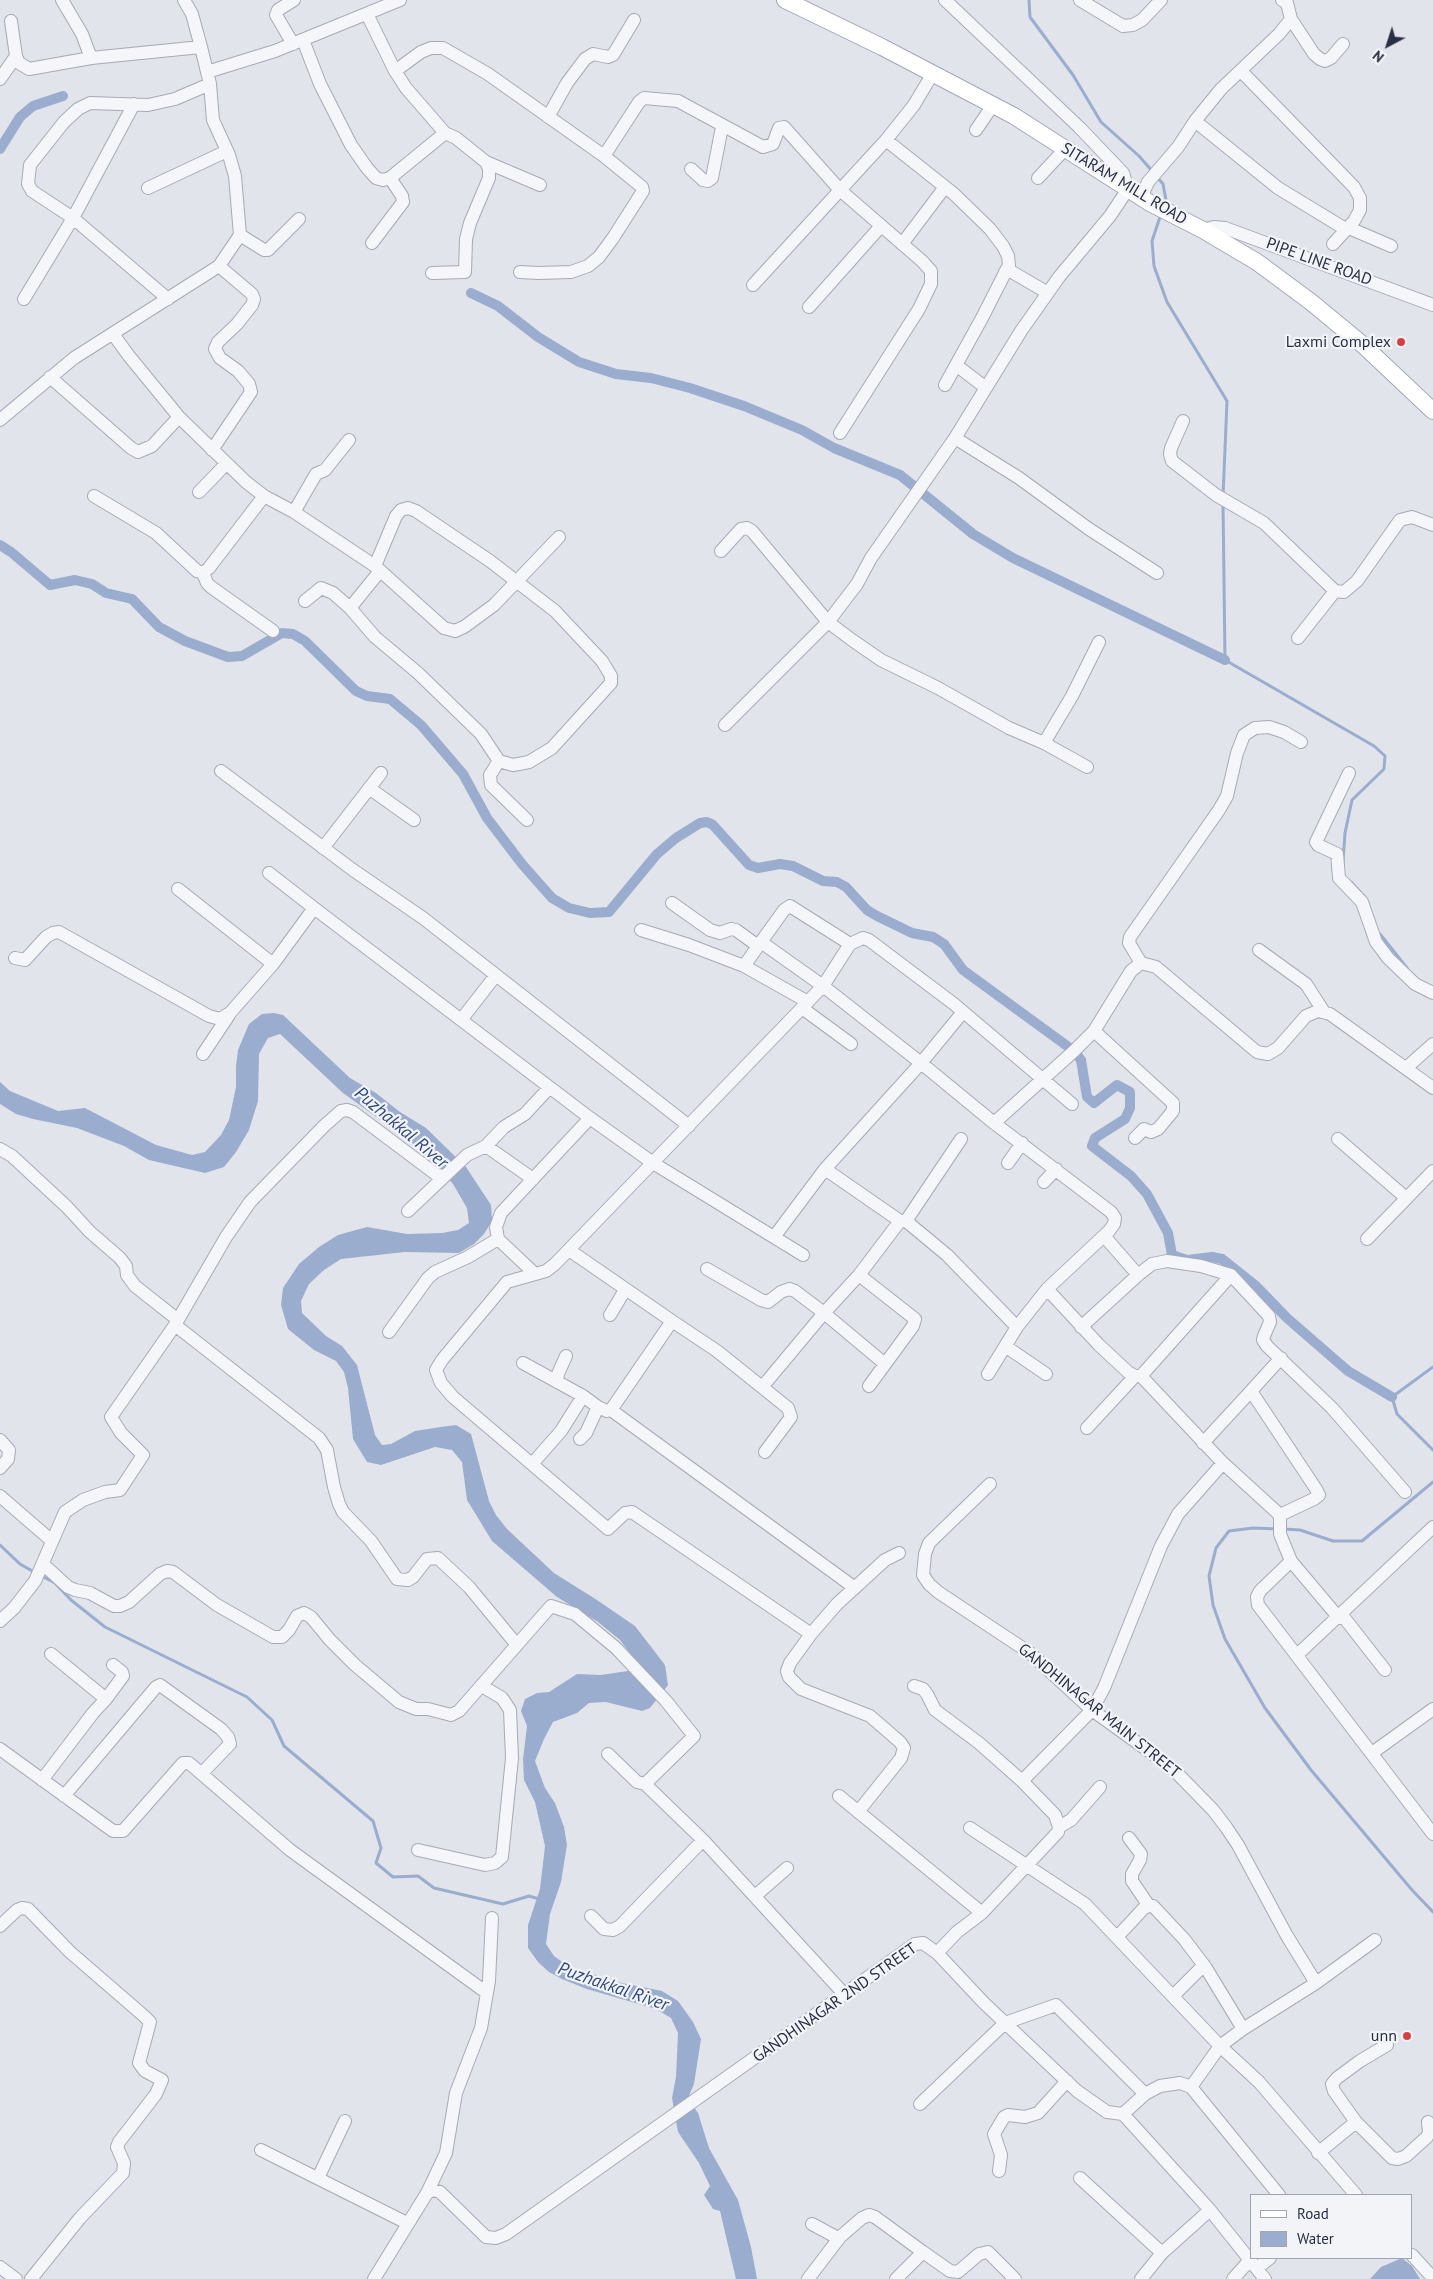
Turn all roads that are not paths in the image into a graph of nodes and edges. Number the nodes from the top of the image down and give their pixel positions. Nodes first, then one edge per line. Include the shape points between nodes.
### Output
1 (62, 0) edge
2 (184, 0) edge
3 (294, 0) edge
4 (400, 0) edge
5 (785, 0) edge
6 (945, 0) edge
7 (1080, 0) edge
8 (1161, 0) edge
9 (1286, 1) edge
10 (368, 14) junction
11 (1291, 18) junction
12 (634, 20) dead end
13 (11, 21) dead end
14 (298, 42) junction
15 (1343, 44) dead end
16 (201, 47) junction
17 (16, 56) junction
18 (91, 58) junction
19 (395, 71) junction
20 (1241, 71) junction
21 (933, 73) junction
22 (208, 78) junction
23 (0, 79) edge
24 (134, 104) junction
25 (993, 105) junction
26 (548, 117) junction
27 (1195, 121) junction
28 (722, 127) junction
29 (976, 130) dead end
30 (445, 133) junction
31 (886, 140) junction
32 (1065, 149) junction
33 (227, 151) junction
34 (604, 156) junction
35 (486, 162) junction
36 (691, 169) dead end
37 (390, 178) junction
38 (1038, 178) dead end
39 (540, 185) dead end
40 (945, 187) junction
41 (148, 188) dead end
42 (840, 190) junction
43 (1140, 197) junction
44 (73, 218) junction
45 (299, 219) dead end
46 (881, 226) junction
47 (1348, 229) junction
48 (1203, 230) junction
49 (240, 235) junction
50 (372, 243) dead end
51 (902, 244) junction
52 (1333, 244) dead end
53 (1391, 246) dead end
54 (219, 266) junction
55 (432, 272) dead end
56 (520, 272) dead end
57 (1005, 272) junction
58 (753, 285) dead end
59 (1048, 293) junction
60 (24, 299) dead end
61 (168, 299) junction
62 (1433, 305) edge
63 (809, 307) dead end
64 (113, 334) junction
65 (956, 365) junction
66 (50, 377) junction
67 (944, 385) dead end
68 (986, 388) junction
69 (1433, 411) edge
70 (179, 417) junction
71 (0, 420) edge
72 (1183, 421) dead end
73 (840, 433) dead end
74 (955, 438) junction
75 (349, 440) dead end
76 (212, 450) junction
77 (226, 464) junction
78 (199, 492) dead end
79 (94, 496) dead end
80 (264, 496) junction
81 (294, 512) junction
82 (1433, 525) edge
83 (559, 538) dead end
84 (720, 551) dead end
85 (377, 569) junction
86 (203, 572) junction
87 (1157, 573) dead end
88 (517, 581) junction
89 (1335, 591) junction
90 (305, 601) dead end
91 (350, 608) junction
92 (828, 622) junction
93 (273, 631) dead end
94 (1298, 638) dead end
95 (1098, 642) dead end
96 (724, 725) dead end
97 (1301, 742) dead end
98 (1044, 743) junction
99 (499, 762) junction
100 (1087, 767) dead end
101 (221, 771) dead end
102 (380, 773) dead end
103 (1350, 773) dead end
104 (369, 788) junction
105 (414, 820) dead end
106 (527, 820) dead end
107 (323, 848) junction
108 (268, 873) dead end
109 (178, 889) dead end
110 (672, 904) dead end
111 (314, 908) junction
112 (640, 930) dead end
113 (759, 944) junction
114 (850, 944) junction
115 (1259, 950) dead end
116 (15, 958) dead end
117 (1140, 963) junction
118 (273, 964) junction
119 (744, 966) junction
120 (496, 975) junction
121 (823, 986) junction
122 (1433, 993) edge
123 (805, 1005) junction
124 (962, 1012) junction
125 (1324, 1012) junction
126 (230, 1013) junction
127 (461, 1020) junction
128 (1094, 1030) junction
129 (851, 1044) dead end
130 (1433, 1044) edge
131 (203, 1054) dead end
132 (921, 1062) junction
133 (1406, 1068) junction
134 (1043, 1079) junction
135 (550, 1088) junction
136 (1433, 1088) edge
137 (1072, 1104) dead end
138 (590, 1118) junction
139 (994, 1123) junction
140 (689, 1126) junction
141 (1135, 1138) dead end
142 (961, 1139) dead end
143 (1338, 1139) dead end
144 (1022, 1143) junction
145 (486, 1146) junction
146 (0, 1150) edge
147 (653, 1163) junction
148 (1008, 1163) dead end
149 (826, 1169) junction
150 (1056, 1169) junction
151 (1433, 1171) edge
152 (444, 1176) junction
153 (532, 1179) junction
154 (1044, 1182) dead end
155 (1405, 1197) junction
156 (408, 1211) dead end
157 (903, 1221) junction
158 (1104, 1236) junction
159 (774, 1237) junction
160 (498, 1239) junction
161 (1367, 1239) dead end
162 (568, 1250) junction
163 (803, 1255) dead end
164 (707, 1269) dead end
165 (534, 1273) junction
166 (859, 1275) junction
167 (1138, 1275) junction
168 (1231, 1275) junction
169 (1047, 1289) junction
170 (625, 1290) junction
171 (824, 1314) junction
172 (610, 1315) dead end
173 (672, 1321) junction
174 (176, 1323) junction
175 (1017, 1327) junction
176 (1081, 1327) junction
177 (389, 1332) dead end
178 (1005, 1346) junction
179 (566, 1356) dead end
180 (1281, 1358) junction
181 (523, 1363) dead end
182 (885, 1364) junction
183 (988, 1374) dead end
184 (1046, 1374) dead end
185 (1138, 1376) junction
186 (557, 1382) junction
187 (763, 1386) junction
188 (869, 1386) dead end
189 (1251, 1391) junction
190 (583, 1396) junction
191 (598, 1407) junction
192 (611, 1410) junction
193 (1087, 1428) dead end
194 (580, 1439) dead end
195 (0, 1440) edge
196 (1203, 1443) junction
197 (765, 1452) dead end
198 (1223, 1463) junction
199 (532, 1464) junction
200 (0, 1468) edge
201 (990, 1484) dead end
202 (1404, 1492) dead end
203 (0, 1496) edge
204 (1280, 1518) junction
205 (1433, 1527) edge
206 (52, 1541) junction
207 (899, 1553) dead end
208 (1291, 1561) junction
209 (40, 1573) junction
210 (854, 1588) junction
211 (1340, 1617) junction
212 (0, 1621) edge
213 (811, 1634) junction
214 (517, 1644) junction
215 (51, 1654) dead end
216 (1297, 1656) junction
217 (113, 1665) dead end
218 (1385, 1670) dead end
219 (482, 1686) junction
220 (914, 1686) dead end
221 (106, 1699) junction
222 (1433, 1709) edge
223 (1092, 1710) junction
224 (0, 1749) edge
225 (608, 1754) dead end
226 (1372, 1754) junction
227 (202, 1773) junction
228 (42, 1780) junction
229 (1022, 1781) junction
230 (645, 1784) junction
231 (1100, 1787) dead end
232 (64, 1796) junction
233 (839, 1796) dead end
234 (858, 1812) junction
235 (1059, 1827) junction
236 (970, 1828) dead end
237 (1433, 1834) edge
238 (1129, 1838) dead end
239 (703, 1840) junction
240 (418, 1850) dead end
241 (1026, 1866) junction
242 (787, 1868) dead end
243 (755, 1896) junction
244 (1149, 1906) junction
245 (982, 1913) junction
246 (591, 1916) dead end
247 (492, 1918) dead end
248 (0, 1926) edge
249 (1117, 1937) junction
250 (1375, 1940) dead end
251 (937, 1953) junction
252 (1204, 1965) junction
253 (1316, 1983) junction
254 (487, 1993) junction
255 (845, 1995) junction
256 (1173, 1996) junction
257 (1005, 2023) junction
258 (1243, 2029) junction
259 (1387, 2045) dead end
260 (1220, 2046) junction
261 (1067, 2081) junction
262 (1191, 2087) junction
263 (1145, 2094) junction
264 (920, 2104) dead end
265 (1123, 2114) junction
266 (345, 2121) dead end
267 (1356, 2122) junction
268 (1428, 2122) dead end
269 (261, 2150) dead end
270 (1318, 2153) junction
271 (999, 2172) dead end
272 (318, 2178) junction
273 (1080, 2178) dead end
274 (427, 2192) junction
275 (1278, 2194) edge
276 (1355, 2194) edge
277 (1210, 2210) junction
278 (407, 2223) junction
279 (812, 2224) dead end
280 (840, 2237) junction
281 (923, 2252) junction
282 (1162, 2253) junction
283 (1413, 2257) edge
284 (1267, 2259) edge
285 (1253, 2264) junction
286 (0, 2268) edge
287 (1433, 2278) edge
288 (16, 2279) edge
289 (32, 2279) edge
290 (374, 2279) edge
291 (808, 2279) edge
292 (896, 2279) edge
293 (1015, 2279) edge
294 (1141, 2279) edge
295 (1233, 2279) edge
296 (1265, 2279) edge

1 - 18 street via 82,34
2 - 16 street via 192,14
3 - 14 street via 278,10 276,16
4 - 10 street
5 - 21 main road, SITARAM MILL ROAD
6 - 43 street via 1079,127 1123,173
7 - 8 street via 1123,26 1133,26
9 - 11 street
10 - 14 street
10 - 19 street
11 - 15 street via 1320,59 1330,58
11 - 20 street
12 - 26 street via 612,55 593,54 585,59
13 - 17 street
14 - 22 street
14 - 37 street via 351,145 376,178
16 - 18 street
16 - 22 street
17 - 18 street via 19,63 29,69
17 - 23 street
19 - 26 street via 421,52 443,48 488,74
19 - 30 street
20 - 27 street via 1221,89
20 - 47 street via 1354,187 1360,198 1360,210
21 - 25 main road, SITARAM MILL ROAD
21 - 31 street via 914,105
22 - 24 street via 175,99 148,105
22 - 33 street via 213,120
24 - 44 street
24 - 44 street via 90,103 78,109 30,165 27,176 32,191
25 - 29 street
25 - 32 main road, SITARAM MILL ROAD
26 - 34 street
27 - 43 street
27 - 47 street via 1278,188
28 - 34 street via 678,101 644,98
28 - 36 street via 712,178 703,180
28 - 42 street via 763,147 773,144 783,121 784,127
30 - 35 street
30 - 37 street
31 - 40 street
31 - 42 street
32 - 38 street
32 - 43 main road, SITARAM MILL ROAD
33 - 41 street
33 - 49 street via 235,176
34 - 56 street via 643,191 613,238 599,257 580,269 571,272
35 - 39 street
35 - 55 street via 489,178 470,223 465,272
37 - 50 street via 402,196 402,202
40 - 51 street
40 - 57 street via 990,229 1003,246 1008,256
42 - 46 street
42 - 58 street
43 - 48 main road, SITARAM MILL ROAD
43 - 59 street via 1110,216
44 - 60 street
44 - 61 street
45 - 49 street via 264,250
46 - 51 street
46 - 63 street
47 - 52 street
47 - 53 street
48 - 62 street, PIPE LINE ROAD via 1225,228
48 - 69 main road, SITARAM MILL ROAD via 1257,262 1311,302 1363,345
49 - 54 street
51 - 73 street via 931,271 931,284 900,341
54 - 61 street
54 - 76 street via 254,299 215,349 220,358 249,384 251,392
57 - 59 street via 1012,272
57 - 65 street
59 - 68 street
61 - 64 street
64 - 66 street
64 - 70 street
65 - 67 street
65 - 68 street
66 - 70 street via 138,452 152,446
66 - 71 street
68 - 74 street
70 - 76 street
72 - 89 street via 1171,448 1172,461 1216,495 1276,533
74 - 87 street via 1020,478 1089,529
74 - 92 street
75 - 81 street via 325,470 316,474
76 - 77 street
77 - 78 street
77 - 80 street
79 - 86 street via 156,533 197,571
80 - 81 street
80 - 86 street
81 - 85 street
82 - 89 street via 1412,517 1400,520 1357,581 1344,592
83 - 88 street
84 - 92 street via 742,529 752,531
85 - 88 street via 444,628 455,631 494,605
85 - 88 street via 396,516 408,508
85 - 91 street
86 - 93 street via 211,587
88 - 99 street via 555,611 602,661 612,683 552,748 529,762 513,766
89 - 94 street
90 - 91 street via 321,588 333,593
91 - 99 street via 376,637 481,734
92 - 96 street
92 - 98 street via 881,660 1009,728
95 - 98 street via 1072,696
97 - 117 street via 1269,727 1255,728 1244,734 1220,810 1130,937 1129,943
98 - 100 street
99 - 106 street via 490,775 491,785
101 - 107 street
102 - 104 street
103 - 122 street via 1316,842 1337,854 1339,878 1365,908 1376,942 1388,958 1415,984
104 - 105 street
104 - 107 street
107 - 120 street via 423,918
108 - 111 street
109 - 118 street
110 - 113 street via 710,930 720,933 736,930
111 - 118 street
111 - 127 street
112 - 119 street
113 - 114 street via 790,906
113 - 119 street
113 - 121 street
114 - 121 street
114 - 124 street via 863,938 869,940
115 - 125 street via 1306,984
116 - 126 street via 25,960 46,937 59,932 209,1016 220,1019
117 - 125 street via 1156,967 1257,1052 1268,1054 1278,1048 1306,1016
117 - 128 street via 1131,971
118 - 126 street
119 - 123 street
120 - 127 street
120 - 140 street
121 - 123 street
121 - 132 street
123 - 129 street
123 - 140 street
124 - 132 street
124 - 134 street
125 - 133 street
126 - 131 street
127 - 135 street
128 - 134 street
128 - 141 street via 1174,1103 1173,1110 1158,1129 1152,1132 1144,1129
130 - 133 street
132 - 139 street
132 - 149 street
133 - 136 street
134 - 137 street
134 - 139 street
135 - 138 street
135 - 145 street
138 - 147 street
138 - 153 street
139 - 144 street
140 - 147 street
142 - 157 street
143 - 155 street
144 - 148 street
144 - 150 street
145 - 152 street via 467,1155
145 - 153 street
146 - 174 street via 12,1156 120,1258 136,1286
147 - 159 street
147 - 162 street
149 - 157 street
149 - 159 street
150 - 154 street
150 - 158 street via 1111,1212 1114,1224
151 - 155 street
152 - 156 street
152 - 174 street via 429,1170 353,1112 341,1111 250,1202
153 - 160 street via 501,1213 496,1227
155 - 161 street
157 - 166 street
157 - 175 street via 947,1255
158 - 167 street
158 - 169 street
159 - 163 street
160 - 165 street
160 - 177 street via 435,1272
162 - 165 street via 546,1271
162 - 170 street
164 - 171 street via 768,1302 781,1292 795,1291
165 - 199 street via 507,1282 436,1370 441,1383 453,1397
166 - 171 street
166 - 182 street via 915,1319
167 - 168 street via 1152,1264 1167,1262 1201,1266
167 - 176 street
168 - 180 street via 1269,1316 1263,1340
168 - 185 street
169 - 175 street
169 - 176 street
170 - 172 street
170 - 173 street
171 - 182 street
171 - 187 street
173 - 187 street
173 - 192 street
174 - 206 street via 111,1417 142,1455 120,1490 83,1500 65,1512
174 - 214 street via 319,1438 327,1450 343,1512 371,1541 397,1578 408,1580 427,1559 438,1558 469,1588
175 - 178 street
176 - 185 street via 1128,1372
178 - 183 street
178 - 184 street
179 - 186 street
180 - 189 street
180 - 202 street via 1332,1408
181 - 186 street
182 - 188 street
185 - 193 street
185 - 196 street
186 - 190 street
187 - 197 street via 791,1412 785,1427
189 - 196 street
189 - 204 street via 1319,1495
190 - 191 street
190 - 199 street via 561,1431
191 - 192 street
191 - 194 street
192 - 210 street
195 - 200 street via 9,1450 8,1459
196 - 198 street
198 - 204 street
198 - 223 street via 1178,1514 1165,1538
199 - 213 street via 608,1529 625,1513 632,1512
201 - 223 street, GANDHINAGAR MAIN STREET via 929,1543 923,1575 938,1592 1030,1653
203 - 206 street
204 - 208 street via 1280,1534
205 - 211 street
206 - 209 street
207 - 210 street via 885,1560
208 - 211 street
208 - 216 street via 1257,1597 1258,1605
209 - 212 street
209 - 219 street via 120,1606 160,1574 173,1572 217,1605 273,1636 282,1637 297,1616 304,1613 362,1671 399,1702 416,1709 451,1715 459,1711
210 - 213 street
211 - 216 street
211 - 218 street
213 - 234 street via 790,1663 788,1677 801,1689 870,1716 904,1748 901,1758
214 - 219 street
214 - 230 street via 551,1606 575,1614 616,1648 666,1701 694,1736
215 - 221 street
216 - 226 street
217 - 221 street via 124,1676
219 - 240 street via 502,1698 510,1710 512,1758 502,1857 485,1865
220 - 229 street via 923,1689 935,1710
221 - 228 street
222 - 226 street
223 - 229 street
223 - 253 street, GANDHINAGAR MAIN STREET via 1171,1768 1213,1810 1238,1845
224 - 228 street
225 - 230 street via 636,1782
226 - 237 street
227 - 232 street via 189,1763 183,1763 123,1831 105,1827
227 - 232 street via 230,1744 228,1737 160,1685
227 - 254 street via 290,1850
228 - 232 street
229 - 235 street via 1055,1815
230 - 239 street
231 - 235 street via 1071,1820
233 - 234 street
234 - 245 street
235 - 241 street
236 - 241 street
238 - 244 street via 1141,1854 1132,1881
239 - 243 street
239 - 246 street via 620,1926 613,1930 604,1929
241 - 245 street
241 - 249 street via 1085,1904
242 - 243 street
243 - 255 street
244 - 249 street
244 - 252 street via 1153,1906
245 - 251 street
247 - 254 street
248 - 289 street via 17,1910 28,1909 70,1952 144,2016 150,2022 140,2063 162,2080 156,2094 119,2142 117,2147 124,2163 123,2173 80,2218
249 - 256 street
250 - 253 street
251 - 255 street, GANDHINAGAR 2ND STREET via 923,1943 915,1944
251 - 257 street, GANDHINAGAR 2ND STREET
252 - 256 street
252 - 258 street
253 - 258 street
254 - 274 street via 481,2028 456,2093 446,2153
255 - 274 street, GANDHINAGAR 2ND STREET via 506,2234 486,2237 440,2192
256 - 260 street
257 - 261 street, GANDHINAGAR 2ND STREET
257 - 263 street via 1056,2005
257 - 264 street
258 - 260 street
259 - 267 street via 1360,2061 1332,2084
260 - 262 street
260 - 270 street via 1259,2082
261 - 265 street, GANDHINAGAR 2ND STREET via 1100,2108
261 - 271 street via 1038,2113 1004,2117 994,2134 1001,2155
262 - 263 street via 1170,2083
262 - 275 street
263 - 265 street
265 - 277 street
266 - 272 street
267 - 268 street via 1385,2152 1398,2159 1427,2137 1430,2132
267 - 270 street
269 - 272 street
270 - 276 street
272 - 278 street
273 - 282 street
274 - 278 street
277 - 282 street
277 - 285 street
278 - 290 street
279 - 280 street
280 - 281 street via 869,2215
280 - 291 street
281 - 292 street
281 - 293 street via 950,2271 958,2272 979,2254 988,2252
282 - 294 street
283 - 287 street
284 - 285 street
285 - 295 street
285 - 296 street
286 - 288 street

